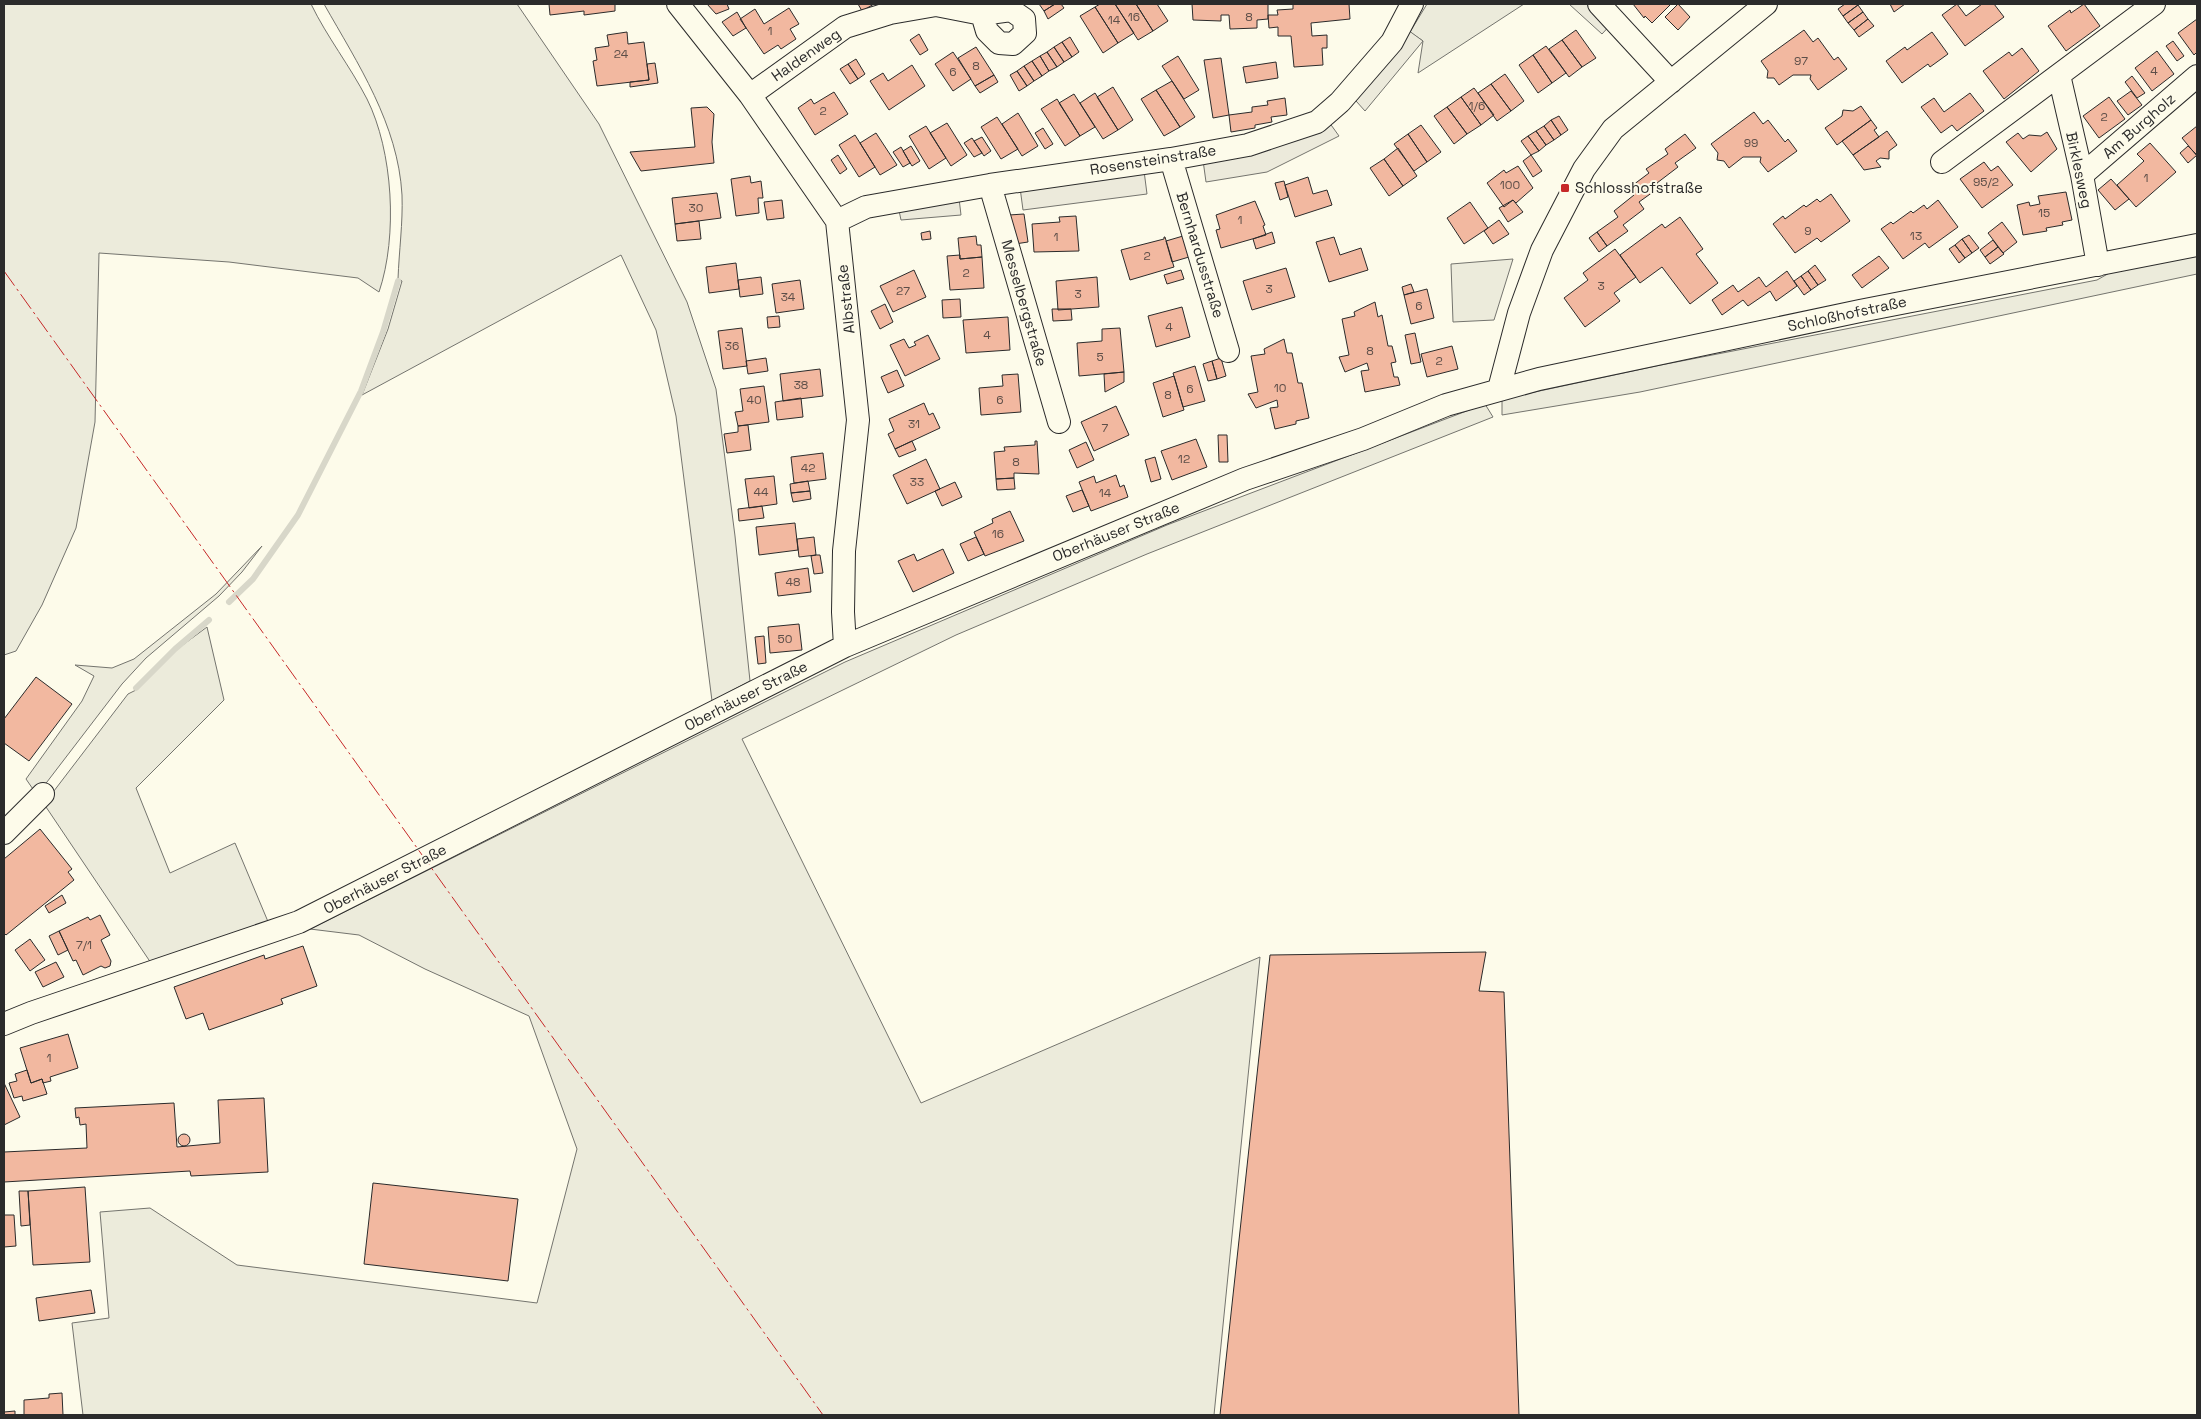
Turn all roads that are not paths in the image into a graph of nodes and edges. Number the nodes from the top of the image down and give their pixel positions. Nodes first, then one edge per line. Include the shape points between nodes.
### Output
1 (678, 4) edge
2 (1412, 4) edge
3 (1599, 4) edge
4 (1766, 4) edge
5 (2154, 4) edge
6 (982, 14) dead end
7 (2059, 75) junction
8 (2197, 76) edge
9 (1671, 82) junction
10 (750, 95) junction
11 (1171, 158) junction
12 (1942, 162) dead end
13 (2082, 175) junction
14 (990, 184) junction
15 (837, 221) junction
16 (2197, 245) edge
17 (2098, 265) junction
18 (1228, 351) dead end
19 (1499, 389) junction
20 (1059, 422) dead end
21 (845, 646) junction
22 (43, 794) dead end
23 (4, 833) edge
24 (4, 1024) edge

1 - 10 street, Albstraße
2 - 11 street, Rosensteinstraße via 1392,42 1340,102 1317,122 1248,144
3 - 9 street
4 - 9 street
5 - 7 street
6 - 10 street, Haldenweg via 936,5 890,13 845,27
7 - 12 street
7 - 13 street, Birklesweg
8 - 13 street, Am Burgholz
9 - 19 street via 1613,129 1584,169 1542,250 1519,313
10 - 15 street, Albstraße
11 - 14 street, Rosensteinstraße
11 - 18 street, Bernhardusstraße
13 - 17 street, Birklesweg
14 - 15 street, Rosensteinstraße via 866,207
14 - 20 street, Messelbergstraße
15 - 21 street, Albstraße via 858,420 844,551
16 - 17 street, Schloßhofstraße
17 - 19 street, Schloßhofstraße via 1860,310
19 - 21 street, Oberhäuser Straße via 1446,405 1363,439 1245,479
21 - 24 street, Oberhäuser Straße via 299,922
22 - 23 street

